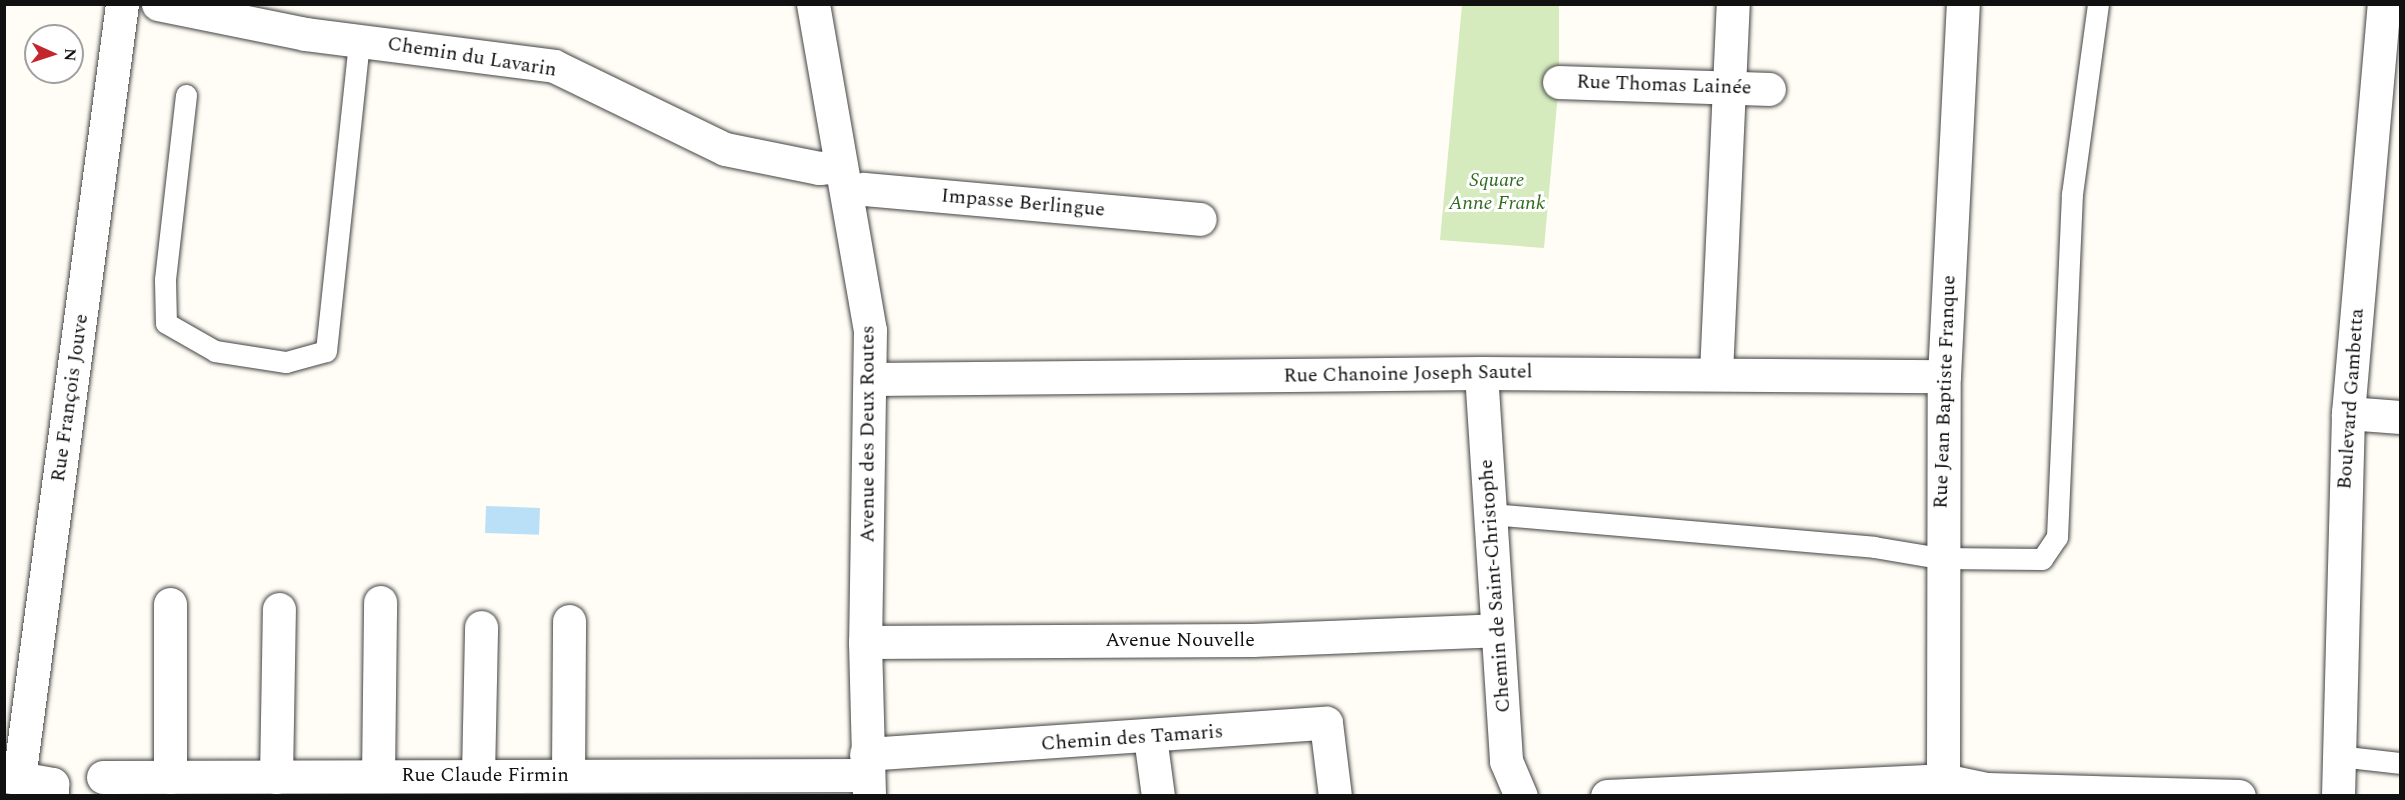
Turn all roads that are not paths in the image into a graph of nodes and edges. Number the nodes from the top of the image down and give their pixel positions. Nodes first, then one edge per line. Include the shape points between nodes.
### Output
1 (122, 4) edge
2 (158, 4) edge
3 (813, 4) edge
4 (1733, 4) edge
5 (1963, 4) edge
6 (2098, 4) edge
7 (2384, 4) edge
8 (359, 40) junction
9 (1559, 82) dead end
10 (1729, 87) junction
11 (1769, 89) dead end
12 (186, 95) dead end
13 (844, 179) junction
14 (1200, 219) dead end
15 (1481, 373) junction
16 (1716, 373) junction
17 (1944, 376) junction
18 (872, 379) junction
19 (2348, 413) junction
20 (2400, 417) edge
21 (1491, 514) junction
22 (1940, 558) junction
23 (380, 602) dead end
24 (171, 604) dead end
25 (279, 609) dead end
26 (569, 621) dead end
27 (481, 627) dead end
28 (1496, 630) junction
29 (865, 642) junction
30 (1150, 737) junction
31 (2339, 756) junction
32 (2400, 763) edge
33 (867, 775) edge
34 (12, 776) edge
35 (378, 776) junction
36 (103, 777) dead end
37 (276, 777) junction
38 (1943, 780) junction
39 (583, 781) edge
40 (468, 782) edge
41 (190, 783) edge
42 (714, 785) edge
43 (331, 786) edge
44 (52, 795) edge
45 (1158, 795) edge
46 (1335, 795) edge
47 (1521, 795) edge
48 (1607, 795) edge
49 (2239, 795) edge
50 (2338, 795) edge

1 - 34 street, Rue François Jouve
2 - 8 street, Chemin du Lavarin
3 - 13 street, Avenue des Deux Routes
4 - 10 street
5 - 17 street, Rue Jean Baptiste Franque
6 - 22 lane via 2072,194 2057,537 2042,559
7 - 19 street, Boulevard Gambetta
8 - 12 lane via 326,351 286,362 215,351 166,323 165,280
8 - 13 street, Chemin du Lavarin via 554,66 725,149 819,168
9 - 10 street, Rue Thomas Lainée
10 - 11 street, Rue Thomas Lainée
10 - 16 street
13 - 14 street, Impasse Berlingue via 864,189
13 - 18 street, Avenue des Deux Routes via 870,330
15 - 16 street, Rue Chanoine Joseph Sautel
15 - 18 street, Rue Chanoine Joseph Sautel
15 - 21 street, Chemin de Saint-Christophe
16 - 17 street, Rue Chanoine Joseph Sautel
17 - 22 street, Rue Jean Baptiste Franque
18 - 29 street, Avenue des Deux Routes
19 - 20 street
19 - 31 street, Boulevard Gambetta
21 - 22 lane via 1874,547
21 - 28 street, Chemin de Saint-Christophe
22 - 38 street, Rue Jean Baptiste Franque
23 - 35 street
24 - 41 street
25 - 37 street
26 - 39 street
27 - 40 street
28 - 29 street, Avenue Nouvelle via 1252,640
28 - 47 street, Chemin de Saint-Christophe via 1506,761
29 - 33 street, Avenue des Deux Routes
30 - 33 street, Chemin des Tamaris
30 - 45 street
30 - 46 street, Chemin des Tamaris via 1326,723
31 - 32 lane
31 - 50 street, Boulevard Gambetta
33 - 42 street, Rue Claude Firmin
34 - 44 street via 52,784
35 - 40 street, Rue Claude Firmin
35 - 43 street, Rue Claude Firmin
36 - 41 street, Rue Claude Firmin
37 - 41 street, Rue Claude Firmin
37 - 43 street, Rue Claude Firmin
38 - 48 street
38 - 49 street via 1987,789
39 - 40 street, Rue Claude Firmin
39 - 42 street, Rue Claude Firmin

